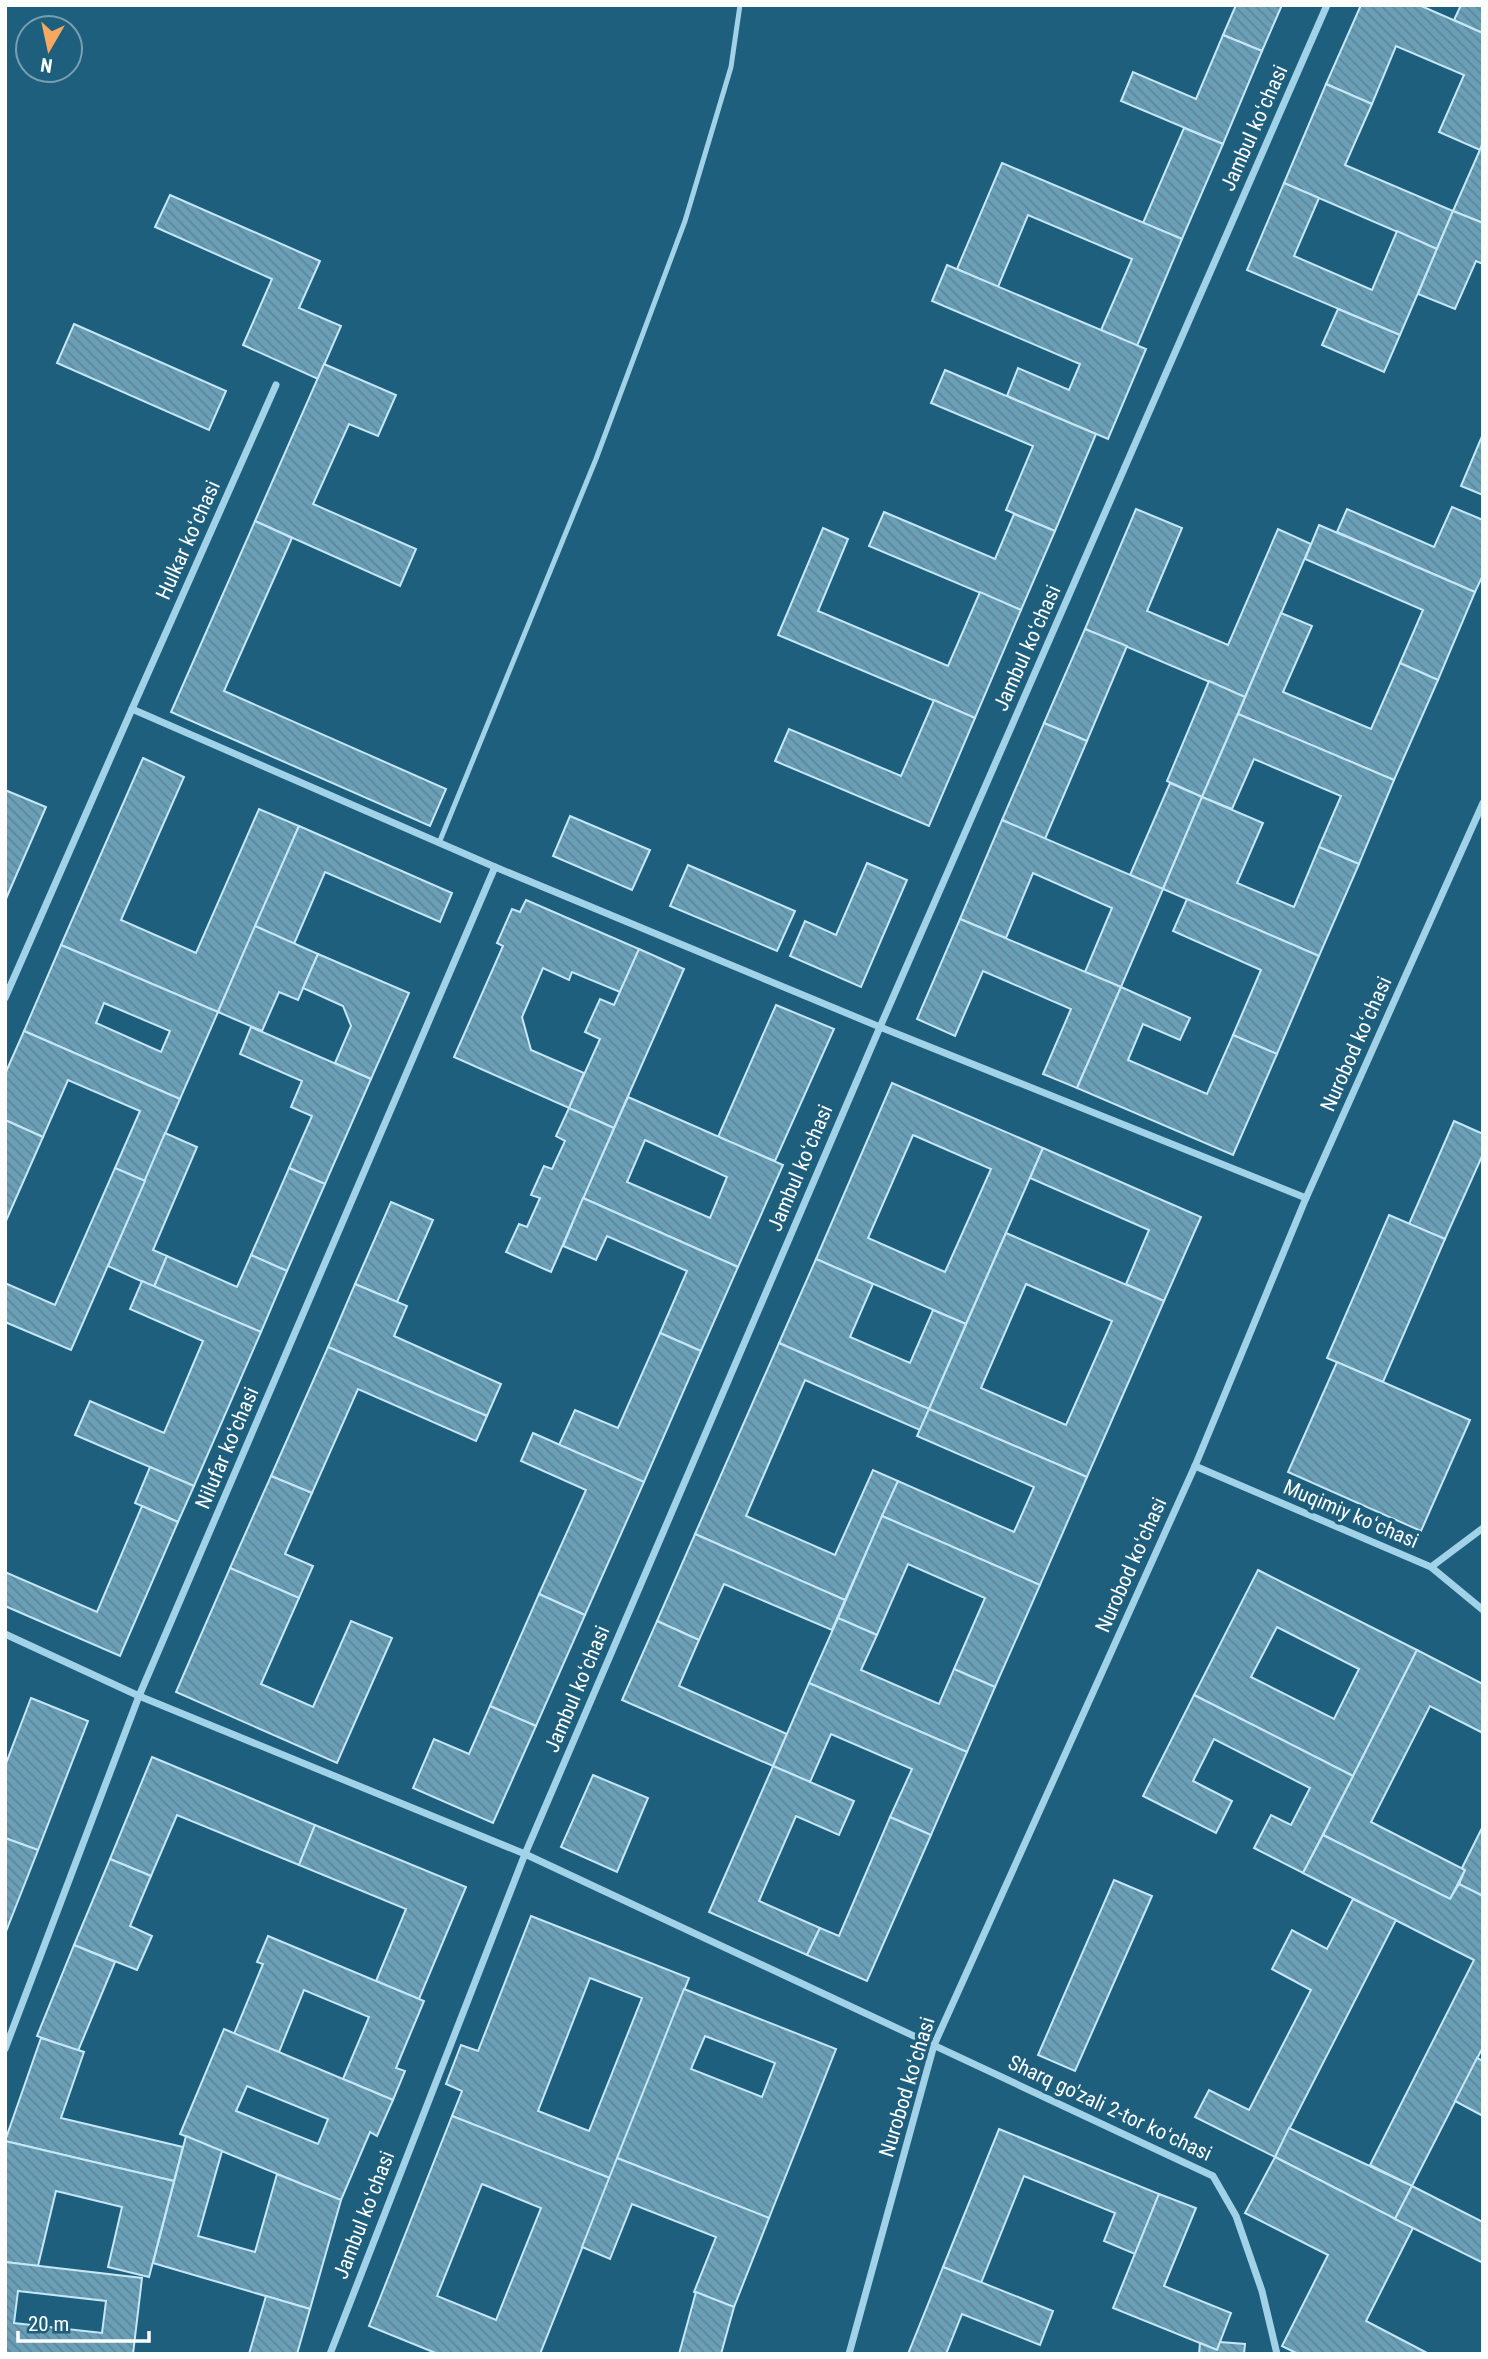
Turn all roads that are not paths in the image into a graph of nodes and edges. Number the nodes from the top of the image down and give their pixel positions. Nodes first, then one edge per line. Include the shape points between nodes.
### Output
1 (740, 5) edge
2 (1327, 5) edge
3 (276, 385) dead end
4 (132, 709) junction
5 (1483, 803) edge
6 (439, 843) junction
7 (495, 867) junction
8 (5, 998) edge
9 (880, 1027) junction
10 (1306, 1198) junction
11 (1195, 1466) junction
12 (1483, 1528) edge
13 (1431, 1567) junction
14 (1483, 1610) edge
15 (5, 1634) edge
16 (139, 1696) junction
17 (525, 1854) junction
18 (934, 2045) junction
19 (5, 2049) edge
20 (330, 2354) edge
21 (849, 2354) edge
22 (1277, 2354) edge

1 - 6 lane via 731,66 685,221 596,459
2 - 9 street, Jambul koʻchasi
3 - 4 street, Hulkar koʻchasi
4 - 6 street
4 - 8 street, Hulkar koʻchasi
5 - 10 street, Nurobod koʻchasi
6 - 7 street
7 - 9 street
7 - 16 street, Nilufar koʻchasi
9 - 10 street
9 - 17 street, Jambul koʻchasi
10 - 11 street, Nurobod koʻchasi
11 - 13 street, Muqimiy koʻchasi
11 - 18 street, Nurobod koʻchasi
12 - 13 street
13 - 14 street, Muqimiy koʻchasi
15 - 16 street
16 - 17 street, Sharq go'zali 2-tor koʻchasi
16 - 19 street, Nilufar koʻchasi
17 - 18 street, Sharq go'zali 2-tor koʻchasi
17 - 20 street, Jambul koʻchasi
18 - 21 street, Nurobod koʻchasi
18 - 22 street, Sharq go'zali 2-tor koʻchasi via 1213,2176 1236,2216 1262,2291

